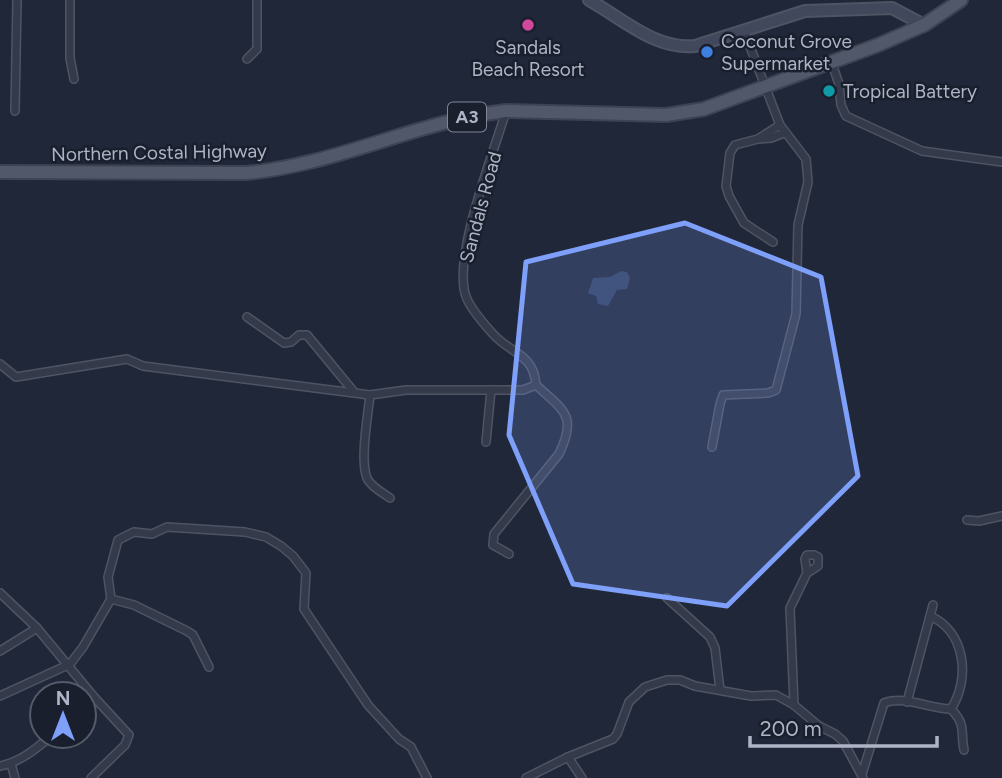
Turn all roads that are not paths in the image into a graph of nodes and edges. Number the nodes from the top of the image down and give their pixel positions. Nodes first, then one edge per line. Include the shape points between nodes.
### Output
1 (17, 0) edge
2 (70, 0) edge
3 (257, 0) edge
4 (589, 0) edge
5 (961, 0) edge
6 (925, 25) junction
7 (744, 31) junction
8 (247, 59) dead end
9 (831, 61) junction
10 (75, 79) dead end
11 (766, 85) junction
12 (15, 111) dead end
13 (506, 111) junction
14 (780, 125) junction
15 (784, 133) junction
16 (758, 139) junction
17 (1002, 162) edge
18 (0, 172) edge
19 (773, 242) dead end
20 (247, 317) dead end
21 (0, 364) edge
22 (536, 385) junction
23 (491, 390) junction
24 (354, 393) junction
25 (370, 395) junction
26 (486, 442) dead end
27 (712, 447) dead end
28 (390, 498) dead end
29 (1002, 516) edge
30 (967, 520) dead end
31 (509, 554) dead end
32 (807, 573) dead end
33 (0, 593) edge
34 (667, 598) dead end
35 (111, 599) junction
36 (933, 605) dead end
37 (930, 616) junction
38 (37, 628) junction
39 (0, 651) edge
40 (66, 665) junction
41 (209, 667) dead end
42 (79, 680) edge
43 (720, 690) junction
44 (0, 696) edge
45 (98, 702) edge
46 (907, 702) junction
47 (794, 705) junction
48 (951, 709) junction
49 (36, 750) edge
50 (964, 750) dead end
51 (568, 757) junction
52 (11, 764) junction
53 (0, 766) edge
54 (863, 776) edge
55 (16, 778) edge
56 (91, 778) edge
57 (427, 778) edge
58 (526, 778) edge
59 (582, 778) edge

1 - 12 street
2 - 10 street via 69,58
3 - 8 street via 257,49
4 - 7 street via 632,29 682,47
5 - 6 main road, A3
6 - 7 street via 892,8 818,10
6 - 9 main road, Northern Costal Highway / A3
7 - 11 street
9 - 11 main road, Northern Costal Highway / A3
9 - 17 street via 846,116 922,151
11 - 13 main road, Northern Costal Highway / A3 via 704,109 666,115
11 - 14 street
13 - 18 main road, Northern Costal Highway / A3 via 459,119 340,155 263,172
13 - 22 street, Sandals Road via 467,239 463,280 467,299 482,322 500,342 529,361
14 - 15 street
14 - 16 street
15 - 16 street
15 - 27 street via 806,159 808,182 798,225 796,314 776,390 723,395
16 - 19 street via 736,145 730,153 726,187 744,223
20 - 24 street via 284,343 307,335
21 - 24 street via 16,377 127,359 143,366
22 - 23 street via 523,390
22 - 31 street via 564,411 569,421 566,441 494,534 494,545
23 - 25 street via 406,390
23 - 26 street
24 - 25 street
25 - 28 street via 366,477
29 - 30 street
32 - 47 street via 790,608
33 - 38 street
34 - 43 street via 710,637
35 - 40 street via 83,647
35 - 41 street via 193,635
35 - 57 street via 108,577 112,557 118,540 134,532 152,534 167,527 220,529 266,537 306,572 303,609 368,705 411,747
36 - 37 street
37 - 46 street
37 - 48 street via 943,621 959,645 960,690
38 - 39 street
38 - 40 street
40 - 42 street
40 - 44 street
43 - 47 street via 776,695
43 - 51 street via 680,680 645,687 629,702 613,739
45 - 56 street via 129,738
46 - 48 street
46 - 54 street via 888,701 882,706
47 - 54 street via 843,741
48 - 50 street via 964,728
49 - 52 street
51 - 58 street
51 - 59 street
52 - 53 street
52 - 55 street

